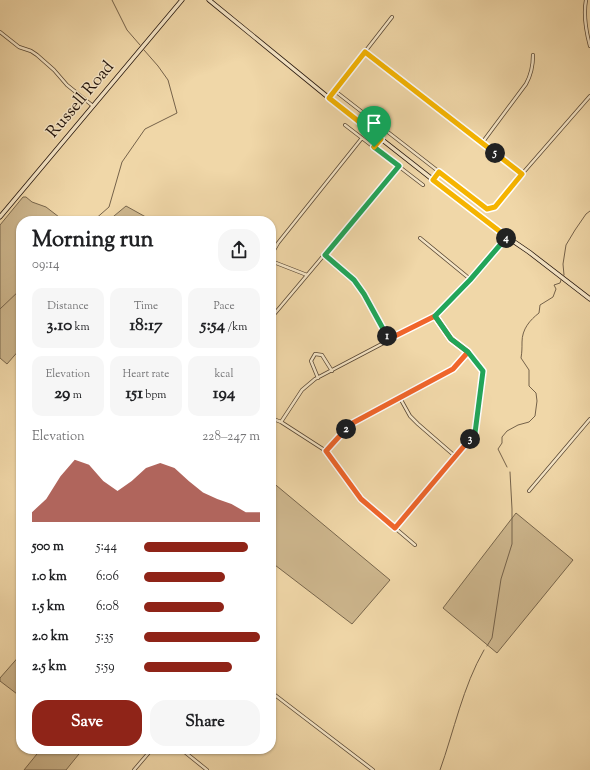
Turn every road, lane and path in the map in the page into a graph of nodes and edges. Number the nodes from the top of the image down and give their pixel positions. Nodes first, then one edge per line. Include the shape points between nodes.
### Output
1 (182, 0) edge
2 (209, 0) edge
3 (586, 0) edge
4 (392, 17) dead end
5 (0, 32) edge
6 (590, 46) edge
7 (365, 52) junction
8 (533, 55) dead end
9 (335, 91) junction
10 (590, 96) edge
11 (329, 98) junction
12 (93, 106) junction
13 (345, 125) dead end
14 (362, 138) junction
15 (381, 139) junction
16 (482, 143) junction
17 (374, 147) junction
18 (399, 166) junction
19 (439, 172) junction
20 (522, 174) junction
21 (433, 180) junction
22 (423, 185) dead end
23 (0, 218) edge
24 (507, 237) junction
25 (420, 238) dead end
26 (276, 246) edge
27 (325, 255) junction
28 (276, 263) edge
29 (307, 275) junction
30 (470, 280) junction
31 (590, 299) edge
32 (276, 312) edge
33 (435, 316) junction
34 (389, 339) junction
35 (468, 352) junction
36 (332, 371) junction
37 (318, 378) junction
38 (400, 398) junction
39 (590, 419) edge
40 (276, 420) edge
41 (281, 422) junction
42 (326, 451) junction
43 (456, 456) junction
44 (529, 491) dead end
45 (395, 528) junction
46 (415, 545) dead end
47 (276, 696) edge
48 (148, 754) edge
49 (187, 754) edge
50 (134, 770) edge
51 (208, 770) edge
52 (373, 770) edge

1 - 12 main road, Russell Road
2 - 11 main road
3 - 6 street via 586,28
4 - 7 street
5 - 12 street via 19,47 37,55
7 - 9 street
7 - 16 street
8 - 16 street via 526,84
9 - 11 street
9 - 19 street
10 - 20 street
11 - 15 main road
12 - 23 main road, Russell Road
13 - 14 street
14 - 17 street
14 - 26 street
15 - 17 street
15 - 21 main road
16 - 20 street
17 - 18 street
18 - 22 street
18 - 27 street
19 - 20 street via 487,209 495,207
19 - 21 street
21 - 24 main road
24 - 30 street
24 - 31 main road
25 - 30 street
27 - 29 street
27 - 34 street via 354,280
28 - 29 street
29 - 32 street
30 - 33 street
33 - 34 street
33 - 35 street via 451,339
34 - 36 street
35 - 38 street via 453,369
35 - 43 street via 483,371 475,433
36 - 37 street
36 - 37 street via 322,355 315,354 311,361
37 - 41 street via 302,390
38 - 42 street via 349,425
38 - 43 street via 410,416
39 - 44 street
40 - 41 street
41 - 42 street
42 - 45 street via 361,499
43 - 45 street
45 - 46 street
47 - 52 street
48 - 50 street
49 - 51 street

